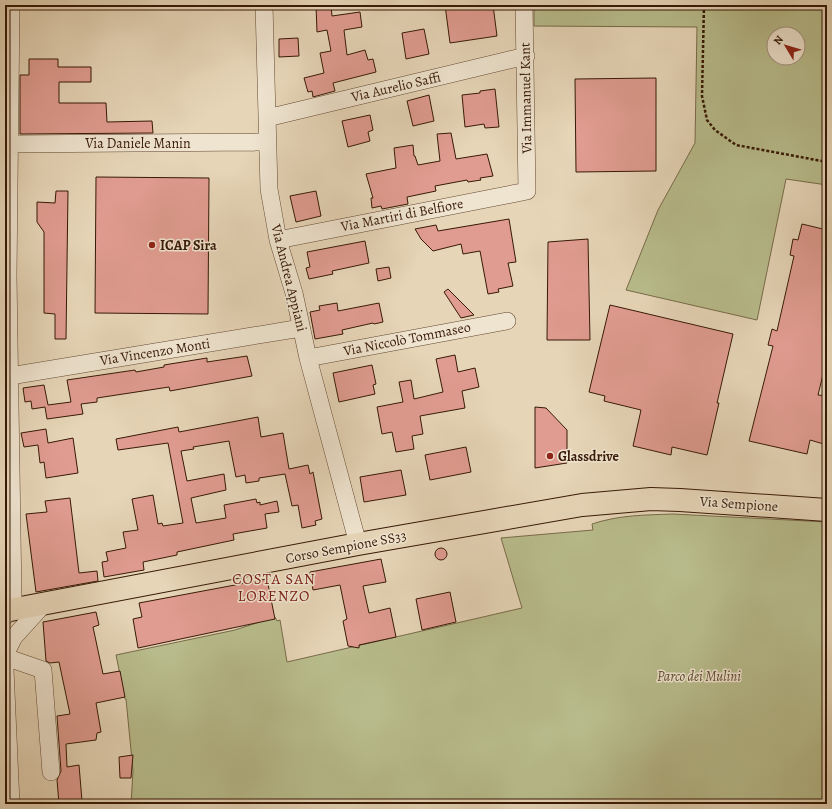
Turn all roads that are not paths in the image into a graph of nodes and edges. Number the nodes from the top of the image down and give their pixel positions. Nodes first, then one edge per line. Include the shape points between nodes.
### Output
1 (11, 5) edge
2 (264, 5) edge
3 (524, 5) edge
4 (526, 56) junction
5 (267, 118) junction
6 (267, 142) junction
7 (9, 144) junction
8 (527, 191) joint
9 (278, 240) junction
10 (6, 276) edge
11 (507, 321) dead end
12 (301, 328) junction
13 (308, 358) junction
14 (10, 376) junction
15 (651, 499) joint
16 (827, 510) edge
17 (358, 544) junction
18 (42, 605) junction
19 (6, 613) edge
20 (14, 637) junction
21 (5, 656) edge
22 (5, 669) edge
23 (52, 772) dead end
24 (11, 804) edge

1 - 7 street
2 - 5 street, Via Andrea Appiani
3 - 4 street, Via Immanuel Kant
4 - 5 street, Via Aurelio Saffi
4 - 8 street, Via Immanuel Kant
5 - 6 street, Via Andrea Appiani
6 - 7 street, Via Daniele Manin
6 - 9 street, Via Andrea Appiani via 269,189
7 - 10 street
8 - 9 street, Via Martiri di Belfiore
9 - 12 street, Via Andrea Appiani via 294,293
10 - 14 street
11 - 13 street, Via Niccolò Tommaseo
12 - 13 street, Via Andrea Appiani
12 - 14 street, Via Vincenzo Monti
13 - 17 street, Via Andrea Appiani
14 - 19 street via 13,598
15 - 16 main road, Via Sempione
15 - 17 main road, Corso Sempione SS33 via 582,504
17 - 18 main road, Corso Sempione SS33
18 - 19 main road
18 - 20 street
19 - 20 street via 13,620
20 - 21 street
21 - 23 street via 43,670
22 - 24 street

